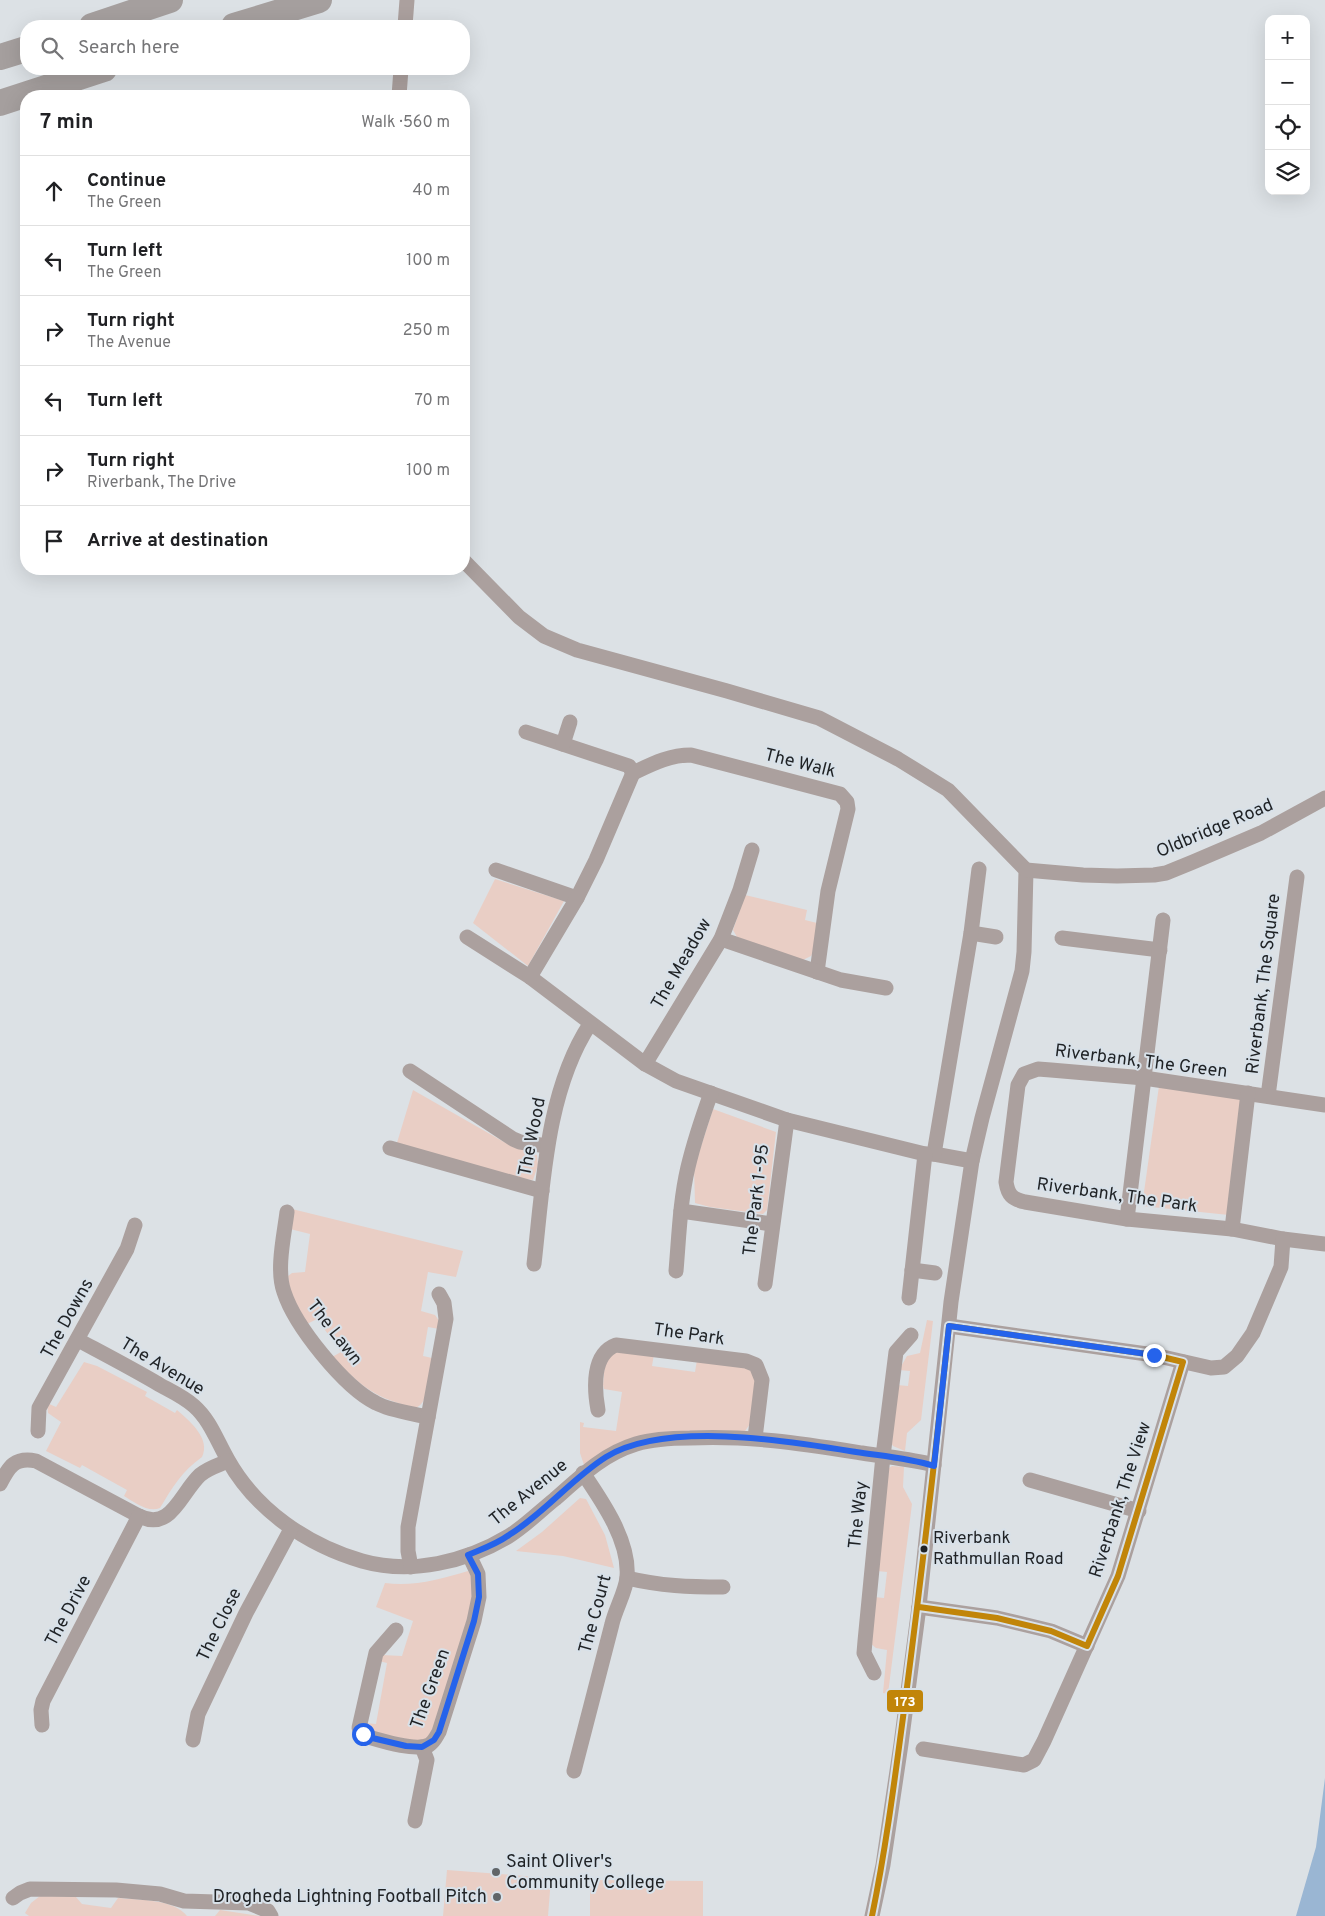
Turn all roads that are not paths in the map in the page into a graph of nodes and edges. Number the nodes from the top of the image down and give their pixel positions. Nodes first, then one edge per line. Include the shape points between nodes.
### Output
1 (170, 0) edge
2 (319, 0) edge
3 (407, 0) edge
4 (110, 20) edge
5 (254, 20) edge
6 (405, 20) edge
7 (20, 51) edge
8 (0, 58) edge
9 (86, 75) edge
10 (401, 75) edge
11 (40, 90) edge
12 (400, 90) edge
13 (20, 96) edge
14 (0, 103) edge
15 (470, 567) edge
16 (570, 722) dead end
17 (526, 732) dead end
18 (563, 744) junction
19 (633, 773) junction
20 (1325, 798) edge
21 (752, 850) dead end
22 (979, 869) dead end
23 (496, 870) dead end
24 (1026, 870) junction
25 (1297, 877) dead end
26 (577, 898) junction
27 (1163, 920) dead end
28 (971, 933) junction
29 (467, 936) dead end
30 (996, 937) dead end
31 (1062, 938) dead end
32 (721, 939) junction
33 (1160, 950) junction
34 (817, 972) junction
35 (530, 977) junction
36 (886, 988) dead end
37 (590, 1024) junction
38 (645, 1064) junction
39 (1030, 1071) joint
40 (410, 1072) dead end
41 (1144, 1078) junction
42 (711, 1093) junction
43 (1248, 1094) junction
44 (1268, 1096) junction
45 (1325, 1105) edge
46 (787, 1120) junction
47 (547, 1146) junction
48 (390, 1148) dead end
49 (930, 1154) junction
50 (972, 1161) junction
51 (542, 1191) junction
52 (681, 1211) junction
53 (287, 1212) dead end
54 (1127, 1219) junction
55 (772, 1224) junction
56 (135, 1225) dead end
57 (1232, 1229) junction
58 (1283, 1239) junction
59 (1325, 1244) edge
60 (534, 1264) dead end
61 (912, 1270) junction
62 (676, 1271) dead end
63 (935, 1273) dead end
64 (765, 1284) dead end
65 (439, 1294) dead end
66 (909, 1298) dead end
67 (949, 1326) junction
68 (911, 1335) dead end
69 (78, 1340) junction
70 (1183, 1362) junction
71 (598, 1410) dead end
72 (428, 1416) junction
73 (38, 1431) dead end
74 (754, 1438) junction
75 (883, 1456) junction
76 (228, 1461) junction
77 (934, 1466) junction
78 (583, 1473) junction
79 (1030, 1480) dead end
80 (0, 1484) edge
81 (1139, 1511) junction
82 (139, 1516) junction
83 (291, 1530) junction
84 (468, 1555) junction
85 (411, 1567) junction
86 (627, 1578) junction
87 (724, 1587) dead end
88 (919, 1607) junction
89 (396, 1630) dead end
90 (1087, 1646) junction
91 (874, 1673) dead end
92 (42, 1725) dead end
93 (193, 1740) dead end
94 (422, 1747) junction
95 (922, 1749) dead end
96 (574, 1772) dead end
97 (415, 1821) dead end
98 (13, 1898) dead end
99 (270, 1916) edge
100 (872, 1916) edge

1 - 4 highway
2 - 5 highway
3 - 6 street
7 - 8 highway
9 - 11 highway
10 - 12 street
13 - 14 highway
15 - 24 street via 519,617 544,636 577,650 818,718 898,758 948,790
16 - 18 street
17 - 18 street
18 - 19 street via 628,766
19 - 26 street
19 - 34 street, The Walk via 666,758 691,755 840,794 845,798 848,809 828,891
20 - 24 street, Oldbridge Road via 1261,833 1154,875 1083,876
21 - 32 street, The Meadow
22 - 28 street
23 - 26 street
24 - 50 street via 1022,972
25 - 44 street, Riverbank, The Square
26 - 35 street
27 - 33 street
28 - 30 street
28 - 49 street
29 - 35 street
31 - 33 street
32 - 34 street
32 - 38 street, The Meadow
33 - 41 street
34 - 36 street
35 - 37 street
37 - 38 street
37 - 47 street, The Wood via 570,1061
38 - 42 street via 676,1081
39 - 41 street, Riverbank, The Green
39 - 54 street, Riverbank, The Park via 1024,1074 1018,1085 1007,1192 1012,1198 1025,1202
40 - 47 street via 514,1139
41 - 43 street, Riverbank, The Green
41 - 54 street
42 - 46 street
42 - 52 street via 698,1128
43 - 44 street, Riverbank, The Green
43 - 57 street, Riverbank, The Green
44 - 45 street, Riverbank, The Green
46 - 49 street
46 - 55 street, The Park 1-95
47 - 51 street, The Wood
48 - 51 street
49 - 50 street
49 - 61 street
50 - 67 street
51 - 60 street, The Wood
52 - 55 street
52 - 62 street
53 - 72 street, The Lawn via 282,1249 283,1292 315,1345 334,1370 376,1403
54 - 57 street, Riverbank, The Park
55 - 64 street, The Park 1-95
56 - 69 street, The Downs via 127,1249
57 - 58 street, Riverbank, The Park
58 - 59 street, Riverbank, The Park
58 - 70 street via 1281,1267 1253,1332 1237,1356 1224,1367 1211,1368
61 - 63 street
61 - 66 street
65 - 72 street via 446,1319
67 - 70 street via 1154,1355
67 - 77 street
68 - 75 street, The Way via 896,1352 899,1376
69 - 73 street, The Downs via 39,1408
69 - 76 street, The Avenue via 194,1405 210,1426
70 - 81 street, Riverbank, The View
71 - 74 street, The Park via 595,1395 599,1359 608,1348 616,1345 746,1361 756,1365 762,1380
72 - 85 street via 408,1527
74 - 75 street, The Avenue
74 - 78 street, The Avenue via 697,1437 647,1441 618,1451
75 - 77 street, The Avenue
75 - 91 street, The Way via 864,1653
76 - 82 street via 202,1473 162,1519 147,1520
76 - 83 street, The Avenue via 253,1494
77 - 88 street
78 - 84 street, The Avenue via 510,1535
78 - 86 street, The Court via 615,1528
79 - 81 street
80 - 82 street via 14,1462 36,1461
81 - 90 street, Riverbank, The View via 1118,1576
82 - 92 street, The Drive via 43,1701
83 - 85 street, The Avenue via 361,1561 387,1567
83 - 93 street, The Close via 246,1613 199,1711
84 - 85 street, The Avenue
84 - 94 street, The Green via 478,1574 479,1597 474,1621 439,1732 434,1740
86 - 87 street via 671,1586
86 - 96 street, The Court
88 - 90 street via 997,1618 1051,1631
88 - 100 street via 883,1866
89 - 94 street, The Green via 376,1653 359,1728 365,1736
90 - 95 street, Riverbank, The View via 1034,1760 1024,1765
94 - 97 street via 427,1760
98 - 99 street via 30,1889 116,1890 160,1894 184,1901 249,1903 268,1911

